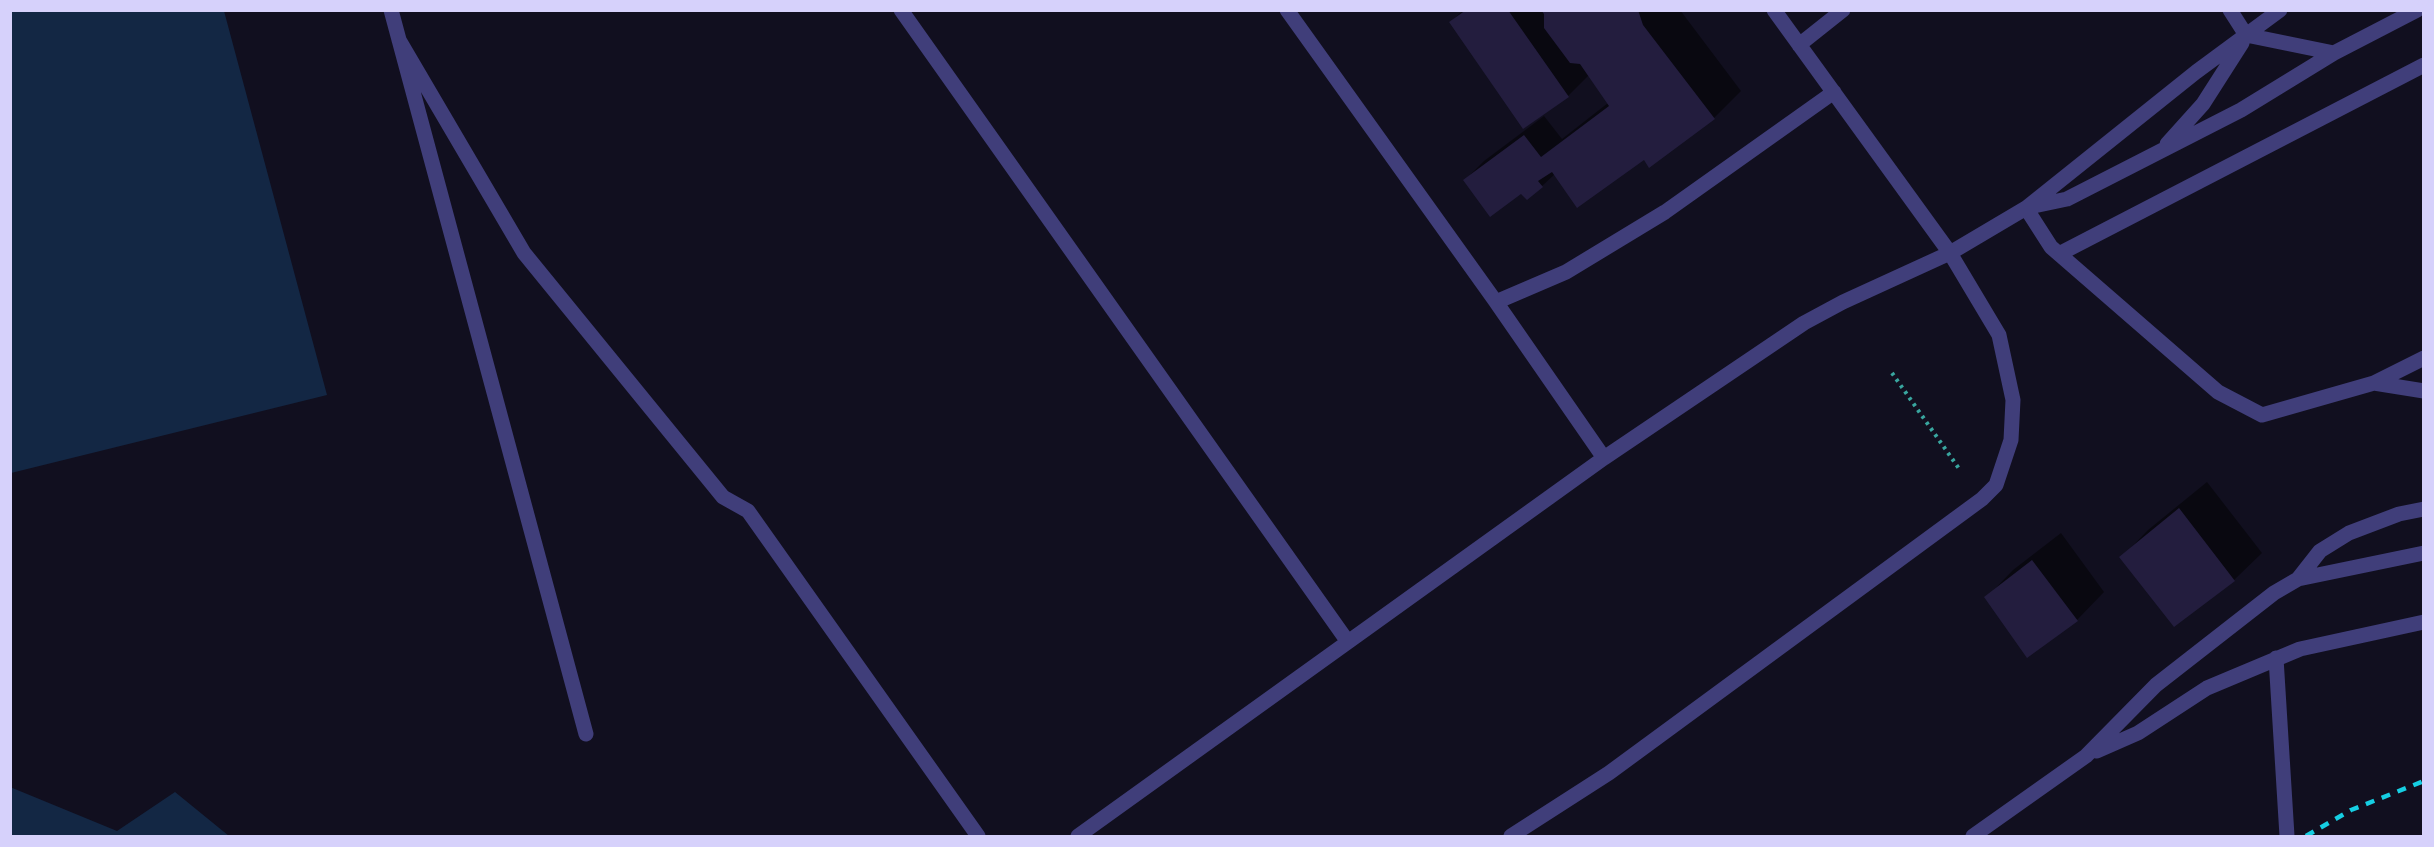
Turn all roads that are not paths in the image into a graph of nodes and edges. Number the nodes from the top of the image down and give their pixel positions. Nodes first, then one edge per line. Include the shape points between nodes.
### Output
1 (391, 10) edge
2 (901, 10) edge
3 (1287, 10) edge
4 (1774, 10) edge
5 (1843, 10) edge
6 (2230, 10) edge
7 (2280, 10) edge
8 (2417, 10) edge
9 (2246, 35) junction
10 (399, 40) junction
11 (1800, 45) junction
12 (2334, 53) junction
13 (2424, 65) edge
14 (1834, 92) junction
15 (2160, 151) junction
16 (2026, 208) junction
17 (1950, 252) junction
18 (2059, 254) junction
19 (1496, 302) junction
20 (2424, 358) edge
21 (2374, 383) junction
22 (2424, 391) edge
23 (1604, 458) junction
24 (2424, 508) edge
25 (2424, 553) edge
26 (2298, 579) junction
27 (2424, 622) edge
28 (1348, 642) junction
29 (2277, 658) junction
30 (586, 734) dead end
31 (2086, 756) junction
32 (978, 837) edge
33 (1078, 837) edge
34 (1510, 837) edge
35 (1973, 837) edge
36 (2287, 837) edge

1 - 10 lane
2 - 28 lane
3 - 19 lane
4 - 11 lane
5 - 11 lane
6 - 9 lane
7 - 9 lane
8 - 12 lane
9 - 12 lane
9 - 15 lane via 2203,104
9 - 16 lane
10 - 30 lane
10 - 32 lane via 524,254 723,497 748,511
11 - 14 lane
12 - 15 lane via 2241,110
13 - 18 lane
14 - 17 lane
14 - 19 lane via 1665,212 1566,272
15 - 16 lane via 2067,199
16 - 17 lane
16 - 18 lane
17 - 23 lane via 1804,323
17 - 34 lane via 1999,335 2013,400 2011,440 1996,485 1610,773
18 - 21 lane via 2218,392 2262,415
19 - 23 lane
20 - 21 lane
21 - 22 lane
23 - 28 lane
24 - 26 lane via 2349,532 2320,551
25 - 26 lane
26 - 31 lane via 2274,593 2156,685
27 - 29 lane via 2300,649
28 - 33 lane
29 - 31 lane via 2207,688 2138,733
29 - 36 lane
31 - 35 lane

